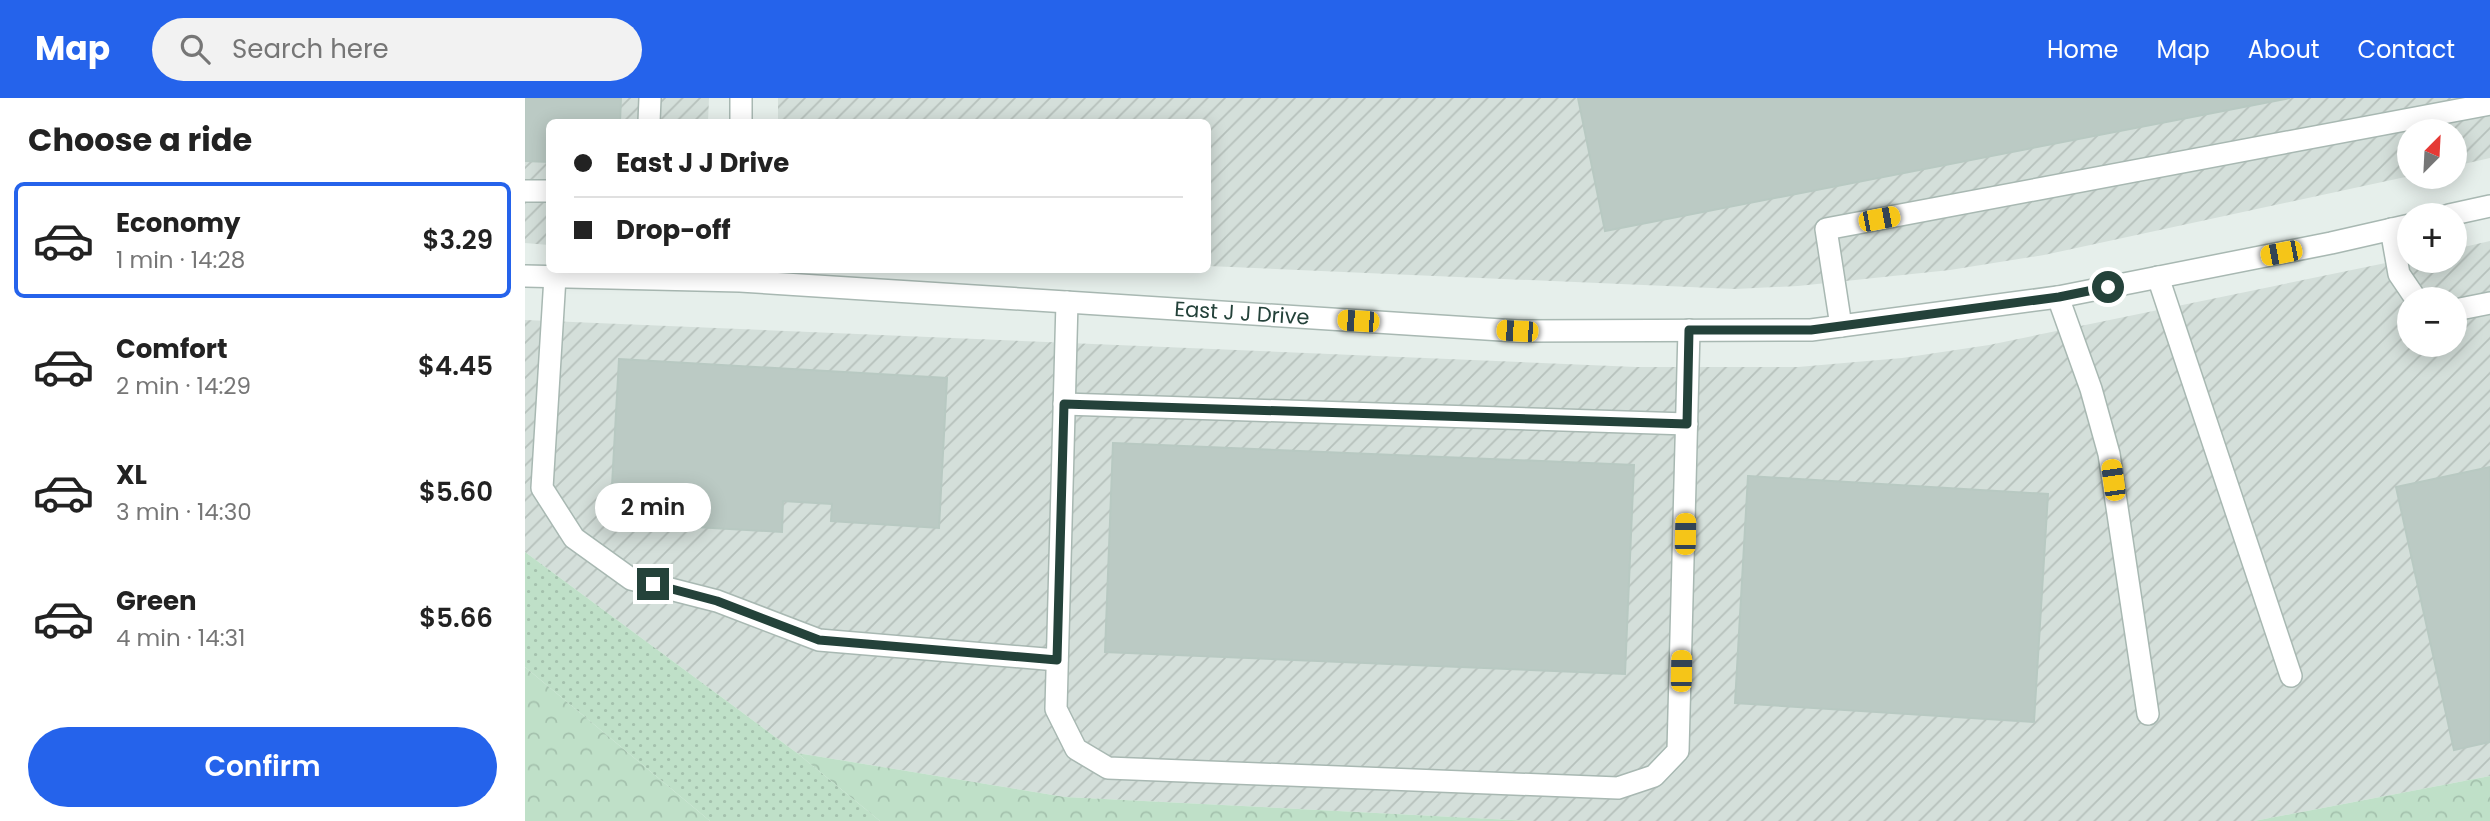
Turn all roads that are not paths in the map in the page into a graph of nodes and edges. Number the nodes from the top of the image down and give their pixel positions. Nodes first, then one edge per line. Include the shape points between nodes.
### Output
1 (650, 98) edge
2 (741, 98) edge
3 (2490, 104) edge
4 (649, 119) edge
5 (741, 119) edge
6 (525, 191) edge
7 (546, 191) edge
8 (2490, 206) edge
9 (2467, 211) edge
10 (2397, 228) edge
11 (740, 275) edge
12 (525, 276) edge
13 (555, 277) junction
14 (2158, 277) junction
15 (2059, 297) junction
16 (1067, 302) junction
17 (2490, 303) edge
18 (2467, 308) edge
19 (1841, 326) junction
20 (1689, 330) junction
21 (1064, 404) junction
22 (1687, 424) junction
23 (1057, 660) junction
24 (2291, 676) dead end
25 (2148, 714) dead end

1 - 4 street
2 - 5 street
3 - 19 street via 1826,229
6 - 7 street
8 - 9 street
10 - 14 street, East J J Drive
11 - 13 street, East J J Drive
11 - 16 street, East J J Drive
12 - 13 street, East J J Drive
13 - 23 street via 542,488 574,538 631,579 717,601 819,640
14 - 15 street, East J J Drive
14 - 24 street
15 - 19 street, East J J Drive
15 - 25 street via 2109,454
16 - 20 street, East J J Drive via 1517,331
16 - 21 street
17 - 18 street
19 - 20 street, East J J Drive
20 - 22 street
21 - 22 street
21 - 23 street
22 - 23 street via 1678,751 1654,776 1618,788 1108,768 1076,749 1056,709

